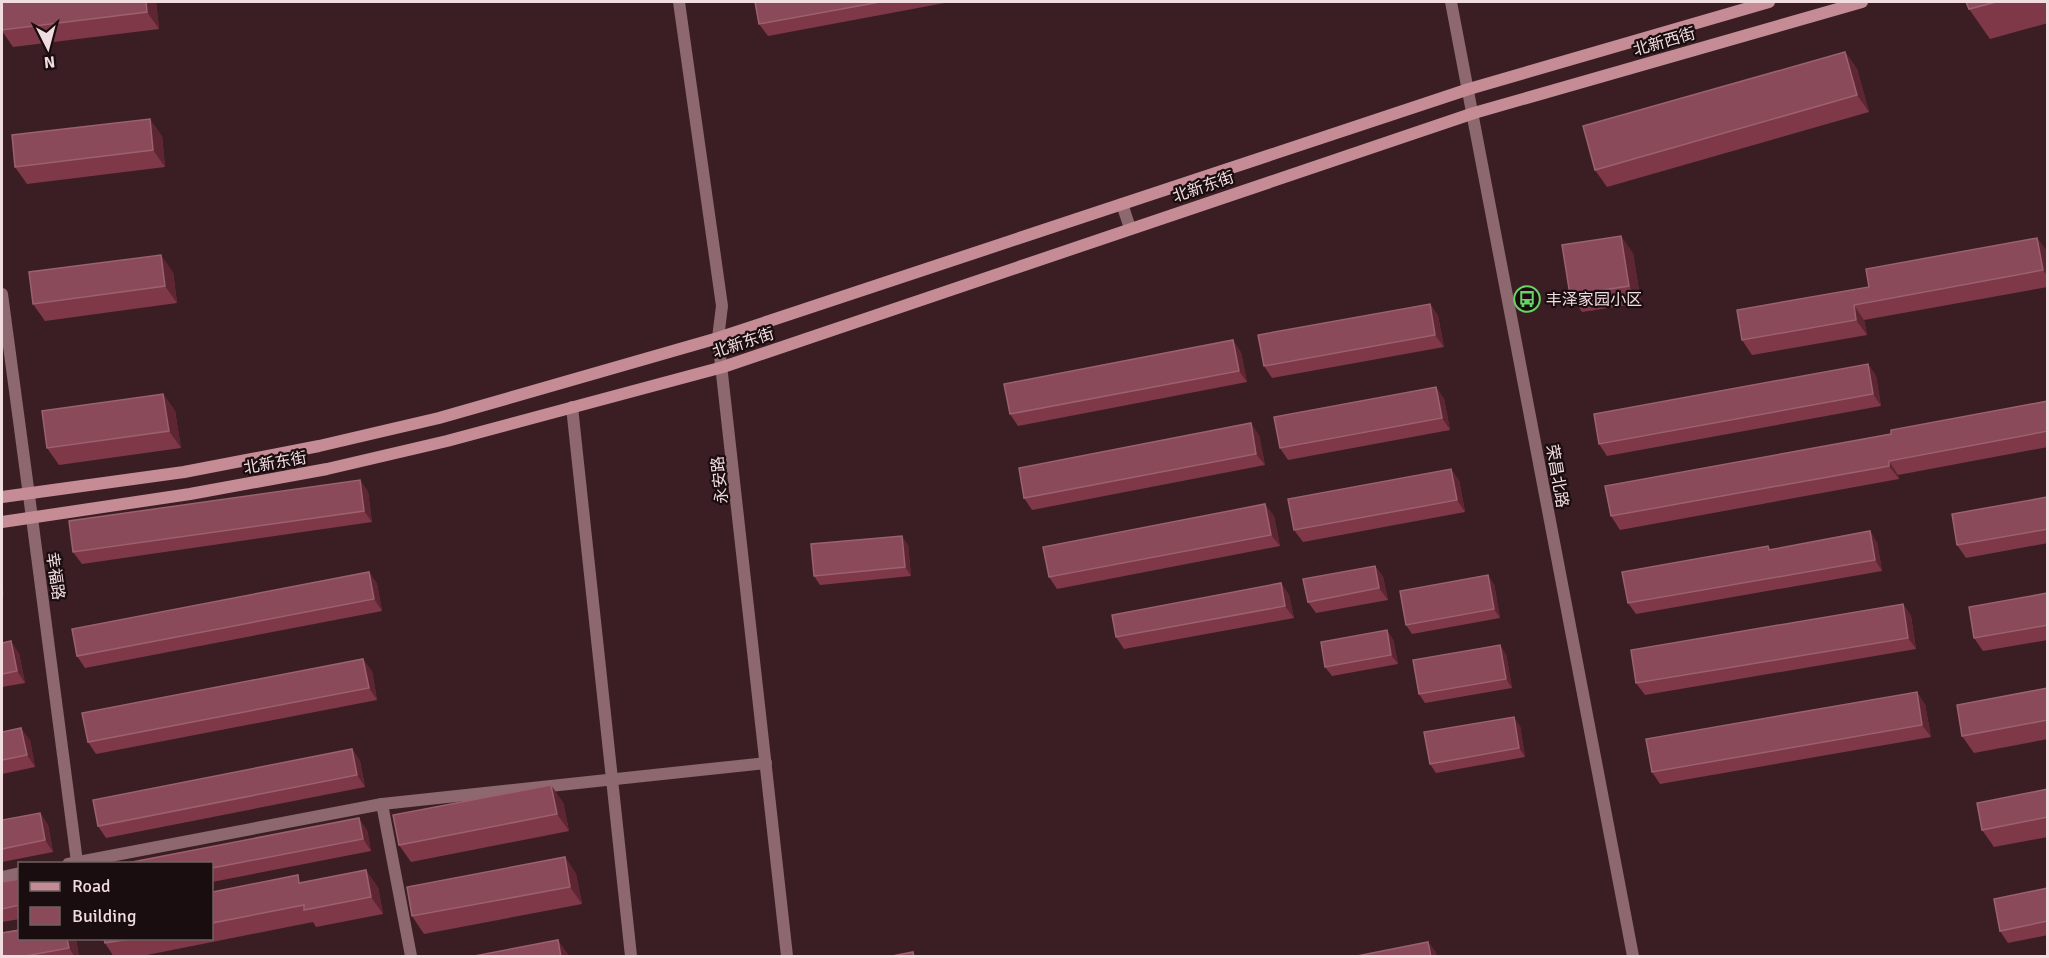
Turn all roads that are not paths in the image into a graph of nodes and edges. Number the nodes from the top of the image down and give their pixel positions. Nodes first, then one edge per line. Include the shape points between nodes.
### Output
1 (679, 2) edge
2 (1452, 2) edge
3 (1769, 2) edge
4 (1862, 2) edge
5 (1469, 89) junction
6 (1474, 113) junction
7 (1122, 204) junction
8 (1130, 228) junction
9 (2, 294) edge
10 (718, 338) junction
11 (723, 367) junction
12 (572, 407) junction
13 (29, 494) junction
14 (2, 498) edge
15 (32, 518) junction
16 (2, 522) edge
17 (766, 763) junction
18 (614, 777) junction
19 (382, 804) junction
20 (73, 862) edge
21 (78, 862) edge
22 (18, 873) edge
23 (2, 877) edge
24 (411, 957) edge
25 (631, 957) edge
26 (787, 957) edge
27 (1634, 957) edge

1 - 10 street, 永安路 via 722,306
2 - 5 street, 荣昌北路
3 - 5 main road, 北新西街
4 - 6 main road, 北新西街
5 - 6 street, 荣昌北路
5 - 7 main road, 北新东街
6 - 8 main road, 北新东街
6 - 27 street, 荣昌北路
7 - 8 street
7 - 10 main road, 北新东街
8 - 11 main road, 北新东街
9 - 13 street, 幸福路
10 - 11 street, 永安路
10 - 13 main road, 北新东街 via 439,418 319,446 184,472
11 - 12 main road, 北新东街
11 - 17 street, 永安路
12 - 15 main road, 北新东街 via 327,469
12 - 18 street
13 - 14 main road, 北新东街
13 - 15 street, 幸福路
15 - 16 main road, 北新东街
15 - 20 street, 幸福路
17 - 18 street
17 - 26 street, 永安路
18 - 19 street
18 - 25 street
19 - 21 street
19 - 24 street
22 - 23 street

